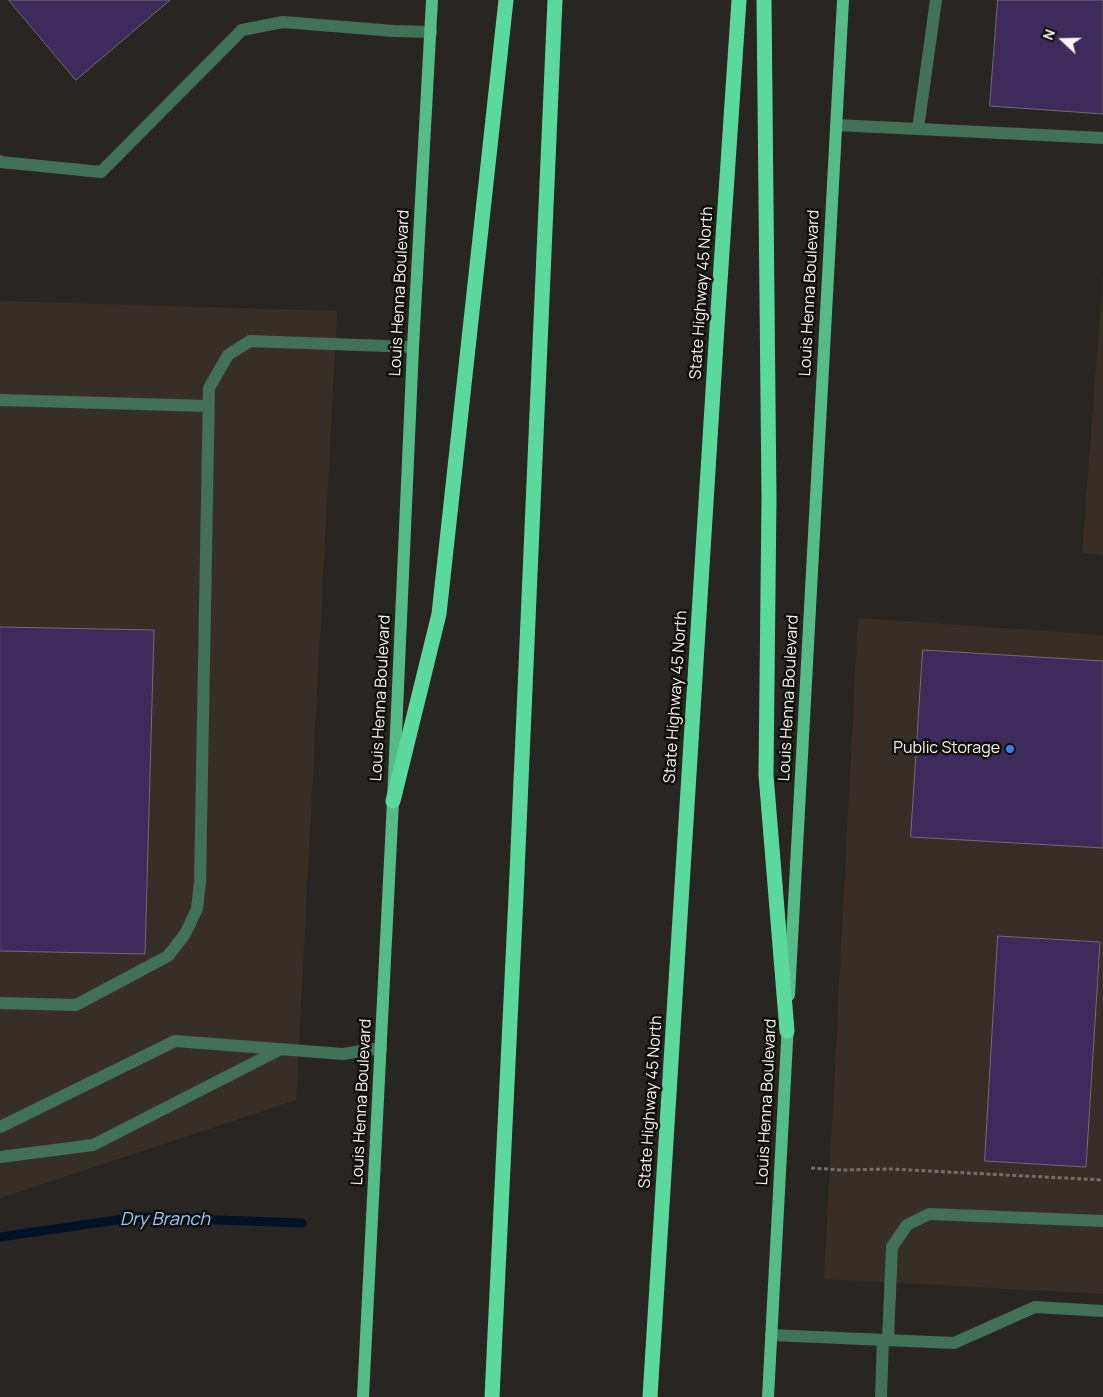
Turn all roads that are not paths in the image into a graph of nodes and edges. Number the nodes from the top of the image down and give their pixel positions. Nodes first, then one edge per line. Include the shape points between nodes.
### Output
1 (432, 0) edge
2 (506, 0) edge
3 (555, 0) edge
4 (739, 0) edge
5 (764, 0) edge
6 (842, 0) edge
7 (936, 0) edge
8 (430, 32) junction
9 (836, 125) junction
10 (918, 129) junction
11 (1103, 138) edge
12 (0, 161) edge
13 (413, 347) junction
14 (0, 400) edge
15 (208, 406) junction
16 (393, 801) junction
17 (0, 1003) edge
18 (788, 1031) junction
19 (381, 1048) junction
20 (280, 1049) junction
21 (0, 1127) edge
22 (0, 1157) edge
23 (1103, 1221) edge
24 (1103, 1311) edge
25 (771, 1335) junction
26 (886, 1340) junction
27 (362, 1397) edge
28 (492, 1397) edge
29 (650, 1397) edge
30 (768, 1397) edge
31 (881, 1397) edge

1 - 8 main road, Louis Henna Boulevard
2 - 16 highway via 439,614
3 - 28 highway
4 - 29 highway, State Highway 45 North
5 - 18 highway via 770,498 766,775
6 - 9 main road, Louis Henna Boulevard
7 - 10 lane
8 - 12 lane via 283,22 242,30 101,172
8 - 13 main road, Louis Henna Boulevard
9 - 10 lane
9 - 18 main road, Louis Henna Boulevard
10 - 11 lane
13 - 15 lane via 250,341 228,355 209,388
13 - 16 main road, Louis Henna Boulevard
14 - 15 lane
15 - 17 lane via 197,909 185,934 168,956 76,1005
16 - 19 main road, Louis Henna Boulevard
18 - 25 main road, Louis Henna Boulevard
19 - 20 lane via 343,1054
19 - 27 main road, Louis Henna Boulevard
20 - 21 lane via 175,1041
20 - 22 lane via 93,1145
23 - 26 lane via 929,1214 907,1225 892,1247
24 - 26 lane via 1035,1306 954,1343
25 - 26 lane
25 - 30 main road, Louis Henna Boulevard
26 - 31 lane

